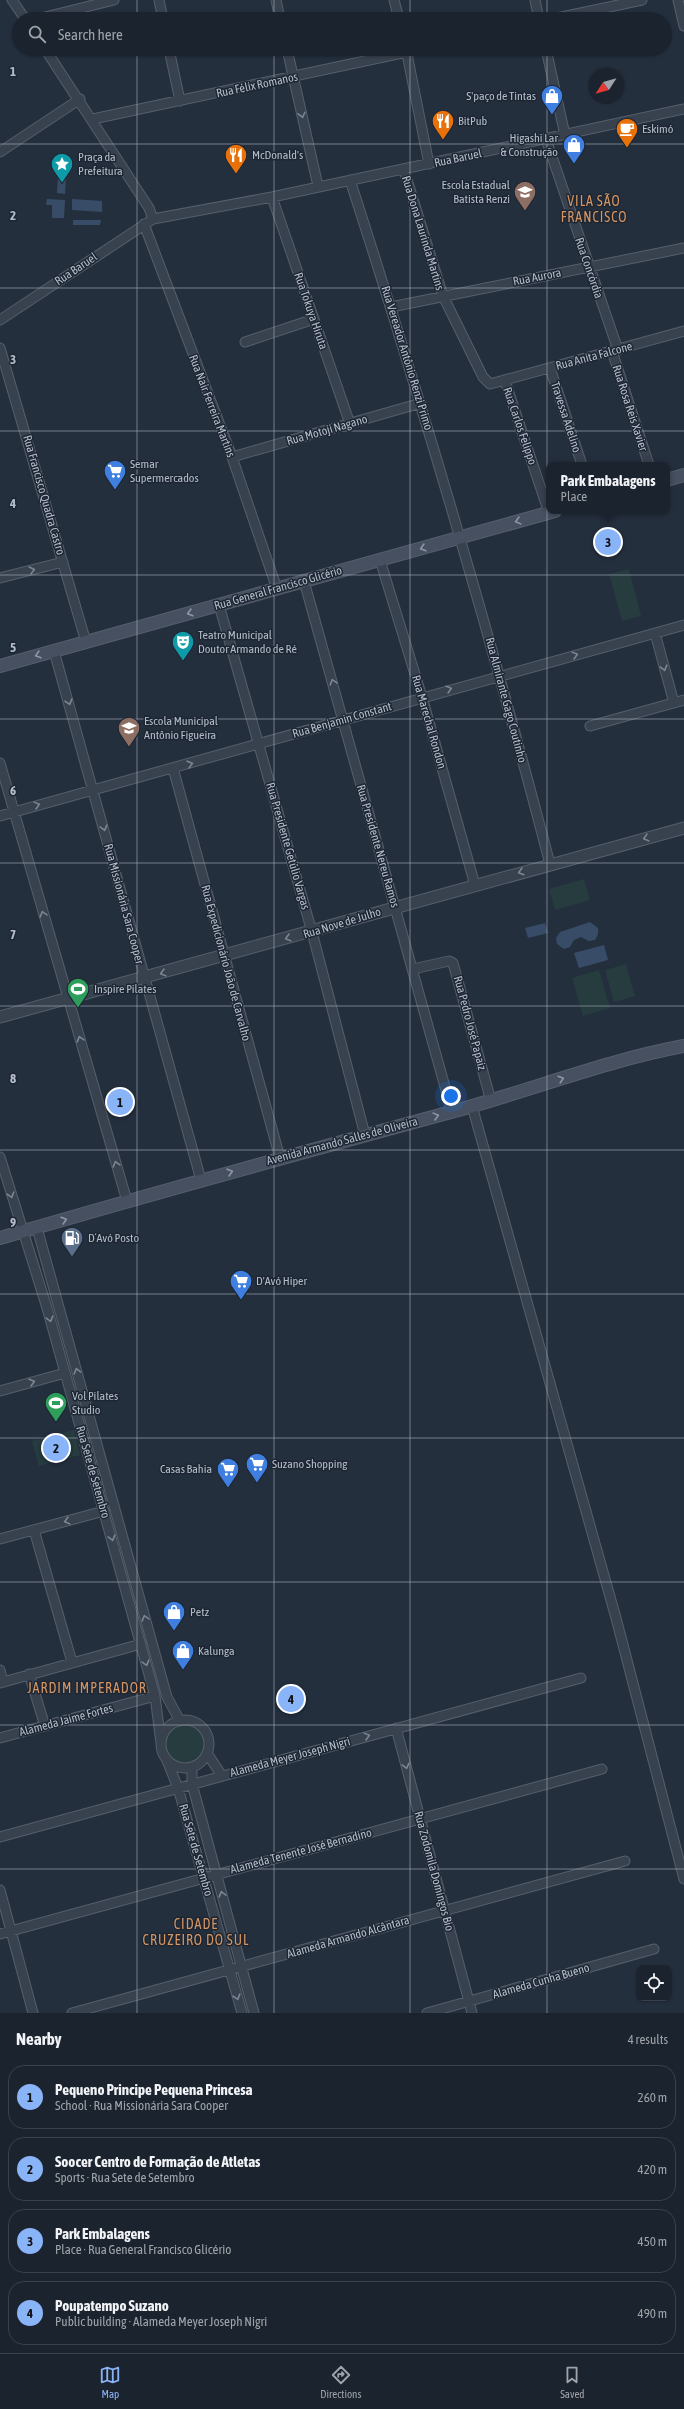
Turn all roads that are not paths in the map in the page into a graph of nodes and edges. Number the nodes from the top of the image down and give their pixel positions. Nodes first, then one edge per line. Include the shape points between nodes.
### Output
1 (12, 0) edge
2 (114, 0) edge
3 (159, 0) edge
4 (276, 0) edge
5 (394, 0) edge
6 (535, 0) edge
7 (642, 0) edge
8 (678, 0) edge
9 (20, 12) edge
10 (65, 12) edge
11 (162, 12) edge
12 (279, 12) edge
13 (397, 12) edge
14 (538, 12) edge
15 (585, 12) edge
16 (684, 26) edge
17 (51, 56) edge
18 (170, 56) edge
19 (288, 56) edge
20 (384, 56) edge
21 (407, 56) edge
22 (548, 56) edge
23 (293, 77) junction
24 (80, 99) junction
25 (180, 101) junction
26 (684, 109) edge
27 (93, 119) junction
28 (565, 135) junction
29 (546, 139) junction
30 (0, 152) edge
31 (429, 164) junction
32 (404, 170) junction
33 (350, 180) junction
34 (318, 186) junction
35 (272, 197) junction
36 (152, 219) junction
37 (144, 224) junction
38 (684, 248) edge
39 (588, 267) junction
40 (443, 296) junction
41 (391, 307) junction
42 (314, 319) junction
43 (0, 320) edge
44 (684, 331) edge
45 (245, 342) dead end
46 (0, 348) edge
47 (615, 351) junction
48 (550, 368) junction
49 (505, 381) junction
50 (421, 403) junction
51 (350, 424) junction
52 (232, 457) junction
53 (581, 462) edge
54 (648, 462) edge
55 (684, 475) edge
56 (670, 479) edge
57 (546, 495) edge
58 (546, 514) edge
59 (461, 537) junction
60 (380, 560) junction
61 (63, 562) junction
62 (0, 578) edge
63 (304, 581) junction
64 (277, 588) junction
65 (219, 605) junction
66 (684, 625) edge
67 (655, 633) junction
68 (86, 642) junction
69 (54, 651) junction
70 (0, 666) edge
71 (501, 675) junction
72 (422, 697) junction
73 (684, 700) edge
74 (674, 703) junction
75 (343, 720) junction
76 (590, 726) dead end
77 (260, 744) junction
78 (0, 763) edge
79 (173, 768) junction
80 (93, 790) junction
81 (14, 812) junction
82 (0, 816) edge
83 (684, 828) edge
84 (550, 864) junction
85 (475, 885) junction
86 (395, 907) junction
87 (312, 932) junction
88 (224, 956) junction
89 (413, 969) junction
90 (144, 978) junction
91 (68, 999) junction
92 (0, 1017) edge
93 (684, 1046) edge
94 (491, 1100) junction
95 (472, 1106) junction
96 (452, 1112) junction
97 (365, 1135) junction
98 (0, 1157) edge
99 (280, 1158) junction
100 (201, 1180) junction
101 (127, 1201) junction
102 (37, 1228) junction
103 (22, 1232) junction
104 (0, 1238) edge
105 (65, 1373) junction
106 (0, 1391) edge
107 (104, 1511) junction
108 (34, 1530) junction
109 (0, 1539) edge
110 (141, 1644) junction
111 (72, 1662) junction
112 (0, 1670) edge
113 (29, 1674) junction
114 (581, 1678) dead end
115 (2, 1682) edge
116 (155, 1696) junction
117 (180, 1721) junction
118 (45, 1726) junction
119 (396, 1728) junction
120 (0, 1738) edge
121 (161, 1743) junction
122 (207, 1753) junction
123 (166, 1758) junction
124 (192, 1767) junction
125 (602, 1769) dead end
126 (222, 1776) junction
127 (192, 1784) junction
128 (178, 1788) junction
129 (420, 1819) junction
130 (0, 1837) edge
131 (625, 1861) dead end
132 (216, 1873) junction
133 (204, 1877) junction
134 (684, 1879) edge
135 (0, 1890) edge
136 (445, 1911) junction
137 (11, 1930) junction
138 (0, 1934) edge
139 (654, 1949) dead end
140 (241, 1968) junction
141 (230, 1971) junction
142 (469, 2001) junction
143 (33, 2013) edge
144 (72, 2013) edge
145 (242, 2013) edge
146 (254, 2013) edge
147 (427, 2013) edge
148 (472, 2013) edge

1 - 9 street
2 - 10 street
3 - 11 street
4 - 12 street
5 - 13 street
6 - 14 street
7 - 15 street
8 - 16 street
17 - 24 street
18 - 25 street
19 - 23 street
20 - 23 street, Rua Félix Romanos
21 - 31 street
22 - 28 street
23 - 25 street, Rua Félix Romanos
23 -> 34 street
24 - 27 street
24 - 30 street
25 - 27 street, Rua Félix Romanos
26 - 28 street, Rua Baruel
27 - 36 street via 149,208
28 - 29 street, Rua Baruel
29 - 31 street, Rua Baruel
29 - 39 street, Rua Concórdia
31 - 32 street, Rua Baruel
32 - 33 street, Rua Baruel
32 - 40 street, Rua Dona Laurinda Martins
33 - 34 street, Rua Baruel
33 - 41 street, Rua Vereador Antônio Renzi Primo
34 - 35 street, Rua Baruel
35 - 36 street, Rua Baruel
35 - 42 street, Rua Tokuya Hiruta
36 - 37 street, Rua Baruel
37 - 43 street, Rua Baruel
37 - 52 street, Rua Nair Ferreira Martins
38 - 39 street, Rua Aurora
39 - 40 street, Rua Aurora
39 - 47 street, Rua Concórdia
40 - 41 street, Rua Aurora
40 - 49 street, Rua Carlos Felippo via 483,377 490,384
41 - 50 street, Rua Vereador Antônio Renzi Primo
42 - 45 street
42 - 51 street, Rua Tokuya Hiruta
44 - 47 street, Rua Anita Falcone
46 - 61 street, Rua Francisco Quadra Castro
47 - 48 street, Rua Anita Falcone
47 - 54 street, Rua Rosa Reis Xavier
48 - 49 street, Rua Anita Falcone
48 - 53 street, Travessa Adelino
49 - 57 street, Rua Carlos Felippo
50 - 51 street, Rua Motoji Nagano
50 - 59 street, Rua Vereador Antônio Renzi Primo
51 - 52 street, Rua Motoji Nagano
52 - 64 street, Rua Nair Ferreira Martins
55 - 56 main road
58 -> 59 main road, Rua General Francisco Glicério
59 -> 60 main road, Rua General Francisco Glicério
59 - 71 street, Rua Almirante Gago Coutinho
60 - 63 main road, Rua General Francisco Glicério
60 - 72 street, Rua Marechal Rondon
62 -> 61 street
61 - 68 street, Rua Francisco Quadra Castro
63 - 64 main road, Rua General Francisco Glicério
75 -> 63 street, Rua Presidente Nereu Ramos
64 - 65 main road, Rua General Francisco Glicério
65 -> 68 main road, Rua General Francisco Glicério
65 - 77 street, Rua Presidente Getúlio Vargas
66 - 67 street, Rua Benjamin Constant
71 -> 67 street, Rua Benjamin Constant
67 -> 74 street
68 - 69 main road, Rua General Francisco Glicério
69 -> 70 main road, Rua General Francisco Glicério
69 -> 80 street, Rua Missionária Sara Cooper
72 -> 71 street, Rua Benjamin Constant
71 - 84 street, Rua Almirante Gago Coutinho
72 - 75 street, Rua Benjamin Constant
72 - 85 street, Rua Marechal Rondon
73 - 74 street
74 - 76 street
75 - 77 street, Rua Benjamin Constant
75 - 86 street, Rua Presidente Nereu Ramos
79 -> 77 street, Rua Benjamin Constant
77 - 87 street, Rua Presidente Getúlio Vargas
78 - 81 street
79 - 80 street, Rua Benjamin Constant
79 - 88 street, Rua Expedicionário João de Carvalho
81 -> 80 street, Rua Benjamin Constant
80 -> 90 street, Rua Missionária Sara Cooper
81 - 82 street, Rua Benjamin Constant
91 -> 81 street
83 -> 84 street, Rua Nove de Julho
84 -> 85 street, Rua Nove de Julho
85 - 86 street, Rua Nove de Julho
86 - 87 street, Rua Nove de Julho
86 - 89 street, Rua Presidente Nereu Ramos
87 -> 88 street, Rua Nove de Julho
87 - 97 street, Rua Presidente Getúlio Vargas
88 -> 90 street, Rua Nove de Julho
88 - 99 street, Rua Expedicionário João de Carvalho
89 - 94 street, Rua Pedro José Papaiz via 449,961 453,963
89 - 96 street, Rua Presidente Nereu Ramos
90 - 91 street, Rua Nove de Julho
90 - 100 street, Rua Missionária Sara Cooper
91 - 92 street, Rua Nove de Julho
101 -> 91 street
94 -> 93 main road, Avenida Armando Salles de Oliveira via 624,1059
94 - 95 main road, Avenida Armando Salles de Oliveira
95 - 96 main road, Avenida Armando Salles de Oliveira
95 - 134 street via 616,1618
97 -> 96 main road, Avenida Armando Salles de Oliveira
97 - 99 main road, Avenida Armando Salles de Oliveira
98 -> 103 street, Rua Sete de Setembro
100 -> 99 main road, Avenida Armando Salles de Oliveira
100 - 101 main road, Avenida Armando Salles de Oliveira
102 -> 101 main road, Avenida Armando Salles de Oliveira
102 - 103 main road, Avenida Armando Salles de Oliveira
117 -> 102 street, Rua Sete de Setembro via 167,1697
103 - 104 main road, Avenida Armando Salles de Oliveira
103 -> 105 street, Rua Sete de Setembro
106 -> 105 street
105 - 107 street, Rua Sete de Setembro
107 -> 108 street
107 -> 110 street, Rua Sete de Setembro
108 - 109 street
108 - 111 street
110 - 111 street
110 -> 116 street, Rua Sete de Setembro
111 - 113 street
112 - 115 street
113 - 115 street
113 - 118 street
114 - 119 street, Alameda Meyer Joseph Nigri
116 - 118 street, Alameda Jaime Fortes
116 - 121 street, Rua Sete de Setembro
117 - 121 street via 166,1729
117 - 122 street via 188,1720 202,1727 209,1741
118 - 120 street, Alameda Jaime Fortes
126 -> 119 street, Alameda Meyer Joseph Nigri
119 -> 129 street, Rua Zodomila Domingos Bio
121 - 123 street
122 - 124 street via 199,1764
122 - 126 street
123 - 124 street via 177,1767
123 - 128 street, Rua Sete de Setembro
124 - 127 street, Rua Sete de Setembro
125 - 129 street, Alameda Tenente José Bernadino
126 - 127 street, Alameda Meyer Joseph Nigri
127 - 128 street, Alameda Meyer Joseph Nigri
127 - 132 street, Rua Sete de Setembro
128 - 130 street, Alameda Meyer Joseph Nigri
128 - 133 street, Rua Sete de Setembro
129 - 132 street, Alameda Tenente José Bernadino
129 - 136 street, Rua Zodomila Domingos Bio
131 - 136 street, Alameda Armando Alcântara
132 - 133 street, Alameda Tenente José Bernadino
140 -> 132 street, Rua Sete de Setembro
133 - 137 street, Alameda Tenente José Bernadino
133 - 141 street, Rua Sete de Setembro
135 - 137 street
136 - 140 street, Alameda Armando Alcântara
136 - 142 street, Rua Zodomila Domingos Bio
137 - 138 street, Alameda Tenente José Bernadino
137 - 143 street
139 - 142 street, Alameda Cunha Bueno
140 - 141 street, Alameda Armando Alcântara
140 - 146 street, Rua Sete de Setembro
141 - 144 street, Alameda Armando Alcântara
141 -> 145 street, Rua Sete de Setembro
142 - 147 street, Alameda Cunha Bueno
142 - 148 street, Rua Zodomila Domingos Bio

